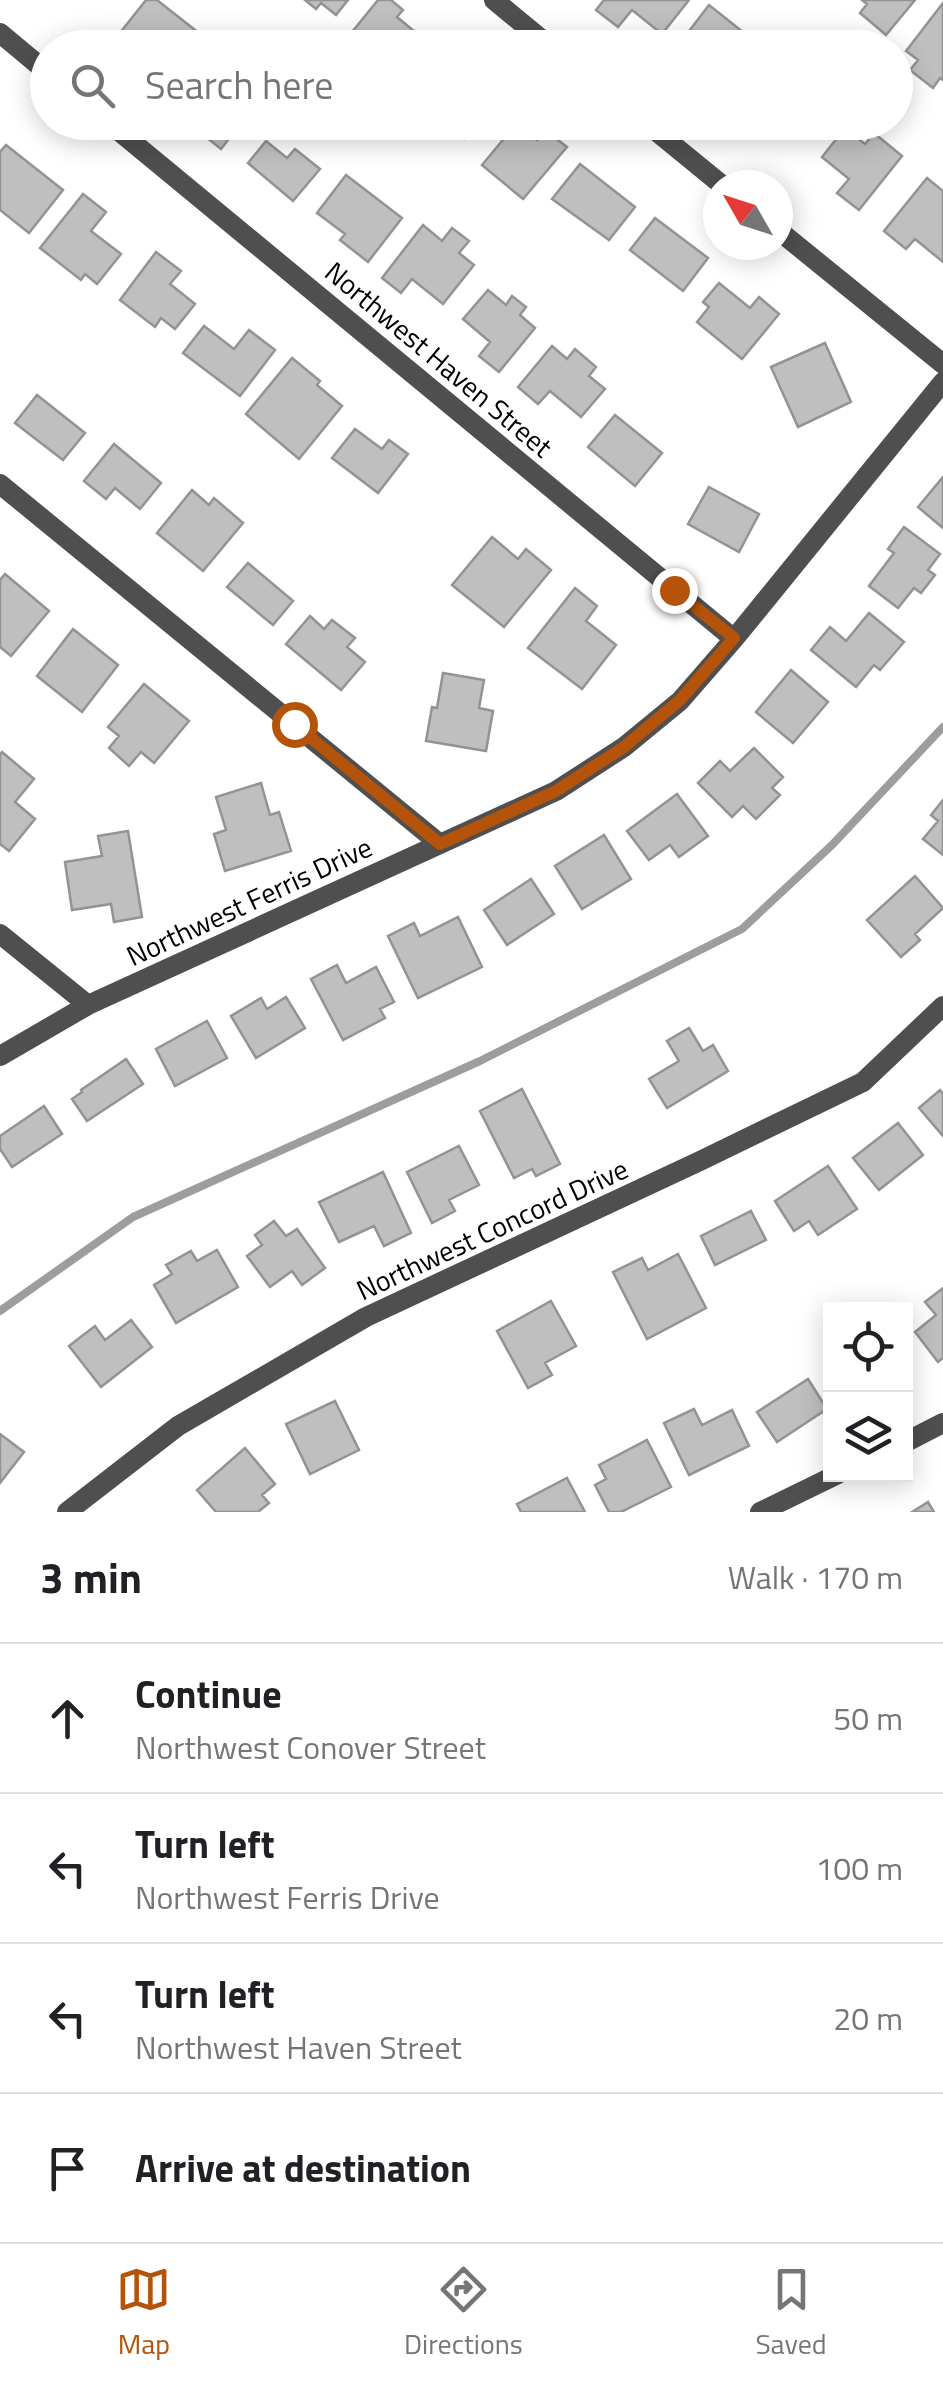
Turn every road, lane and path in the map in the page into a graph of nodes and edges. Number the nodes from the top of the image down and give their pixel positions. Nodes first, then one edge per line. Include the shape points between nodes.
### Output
1 (494, 0) edge
2 (530, 30) edge
3 (0, 34) edge
4 (30, 58) edge
5 (130, 140) edge
6 (667, 140) edge
7 (704, 170) edge
8 (793, 242) edge
9 (943, 364) edge
10 (943, 382) edge
11 (0, 484) edge
12 (734, 638) junction
13 (440, 844) junction
14 (0, 934) edge
15 (88, 1005) junction
16 (943, 1006) edge
17 (0, 1056) edge
18 (943, 1423) edge
19 (913, 1438) edge
20 (823, 1481) edge
21 (67, 1512) edge
22 (760, 1512) edge

1 - 2 street
3 - 4 street
5 - 12 street, Northwest Haven Street
6 - 7 street
8 - 9 street
10 - 12 street, Northwest Ferris Drive
11 - 13 street
12 - 13 street, Northwest Ferris Drive via 680,700 624,747 556,791
13 - 15 street, Northwest Ferris Drive
14 - 15 street
15 - 17 street, Northwest Ferris Drive
16 - 21 street, Northwest Concord Drive via 863,1082 366,1318 178,1426
18 - 19 street
20 - 22 street

